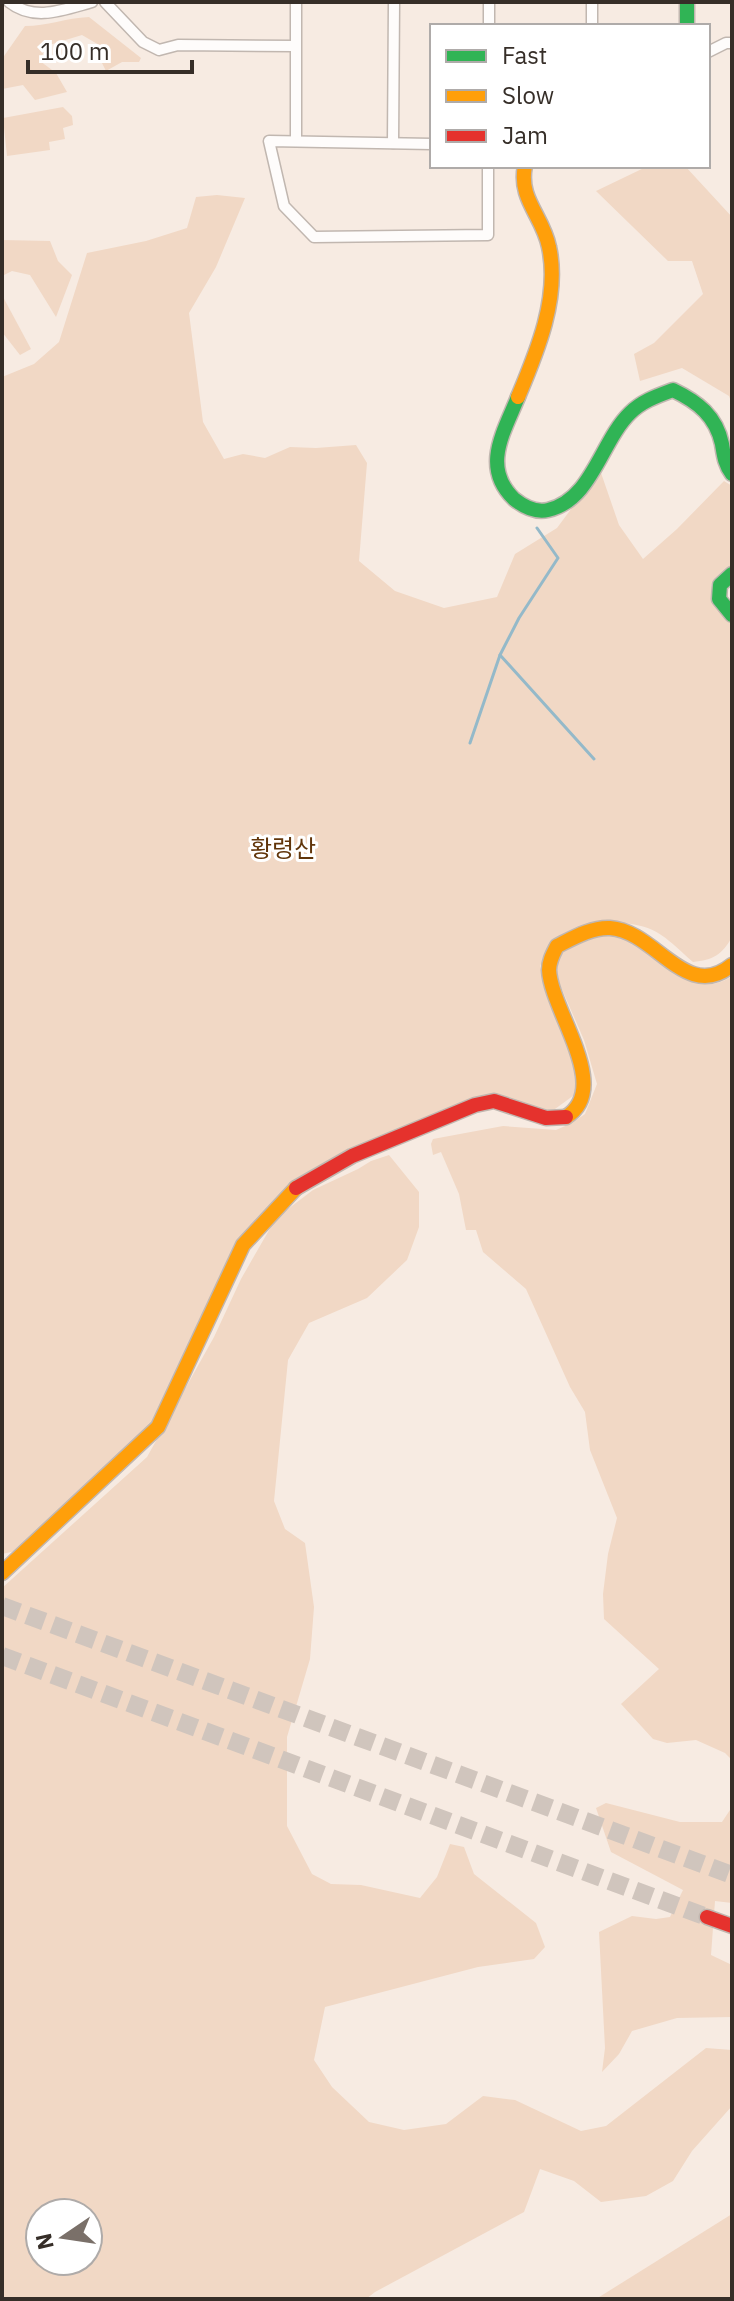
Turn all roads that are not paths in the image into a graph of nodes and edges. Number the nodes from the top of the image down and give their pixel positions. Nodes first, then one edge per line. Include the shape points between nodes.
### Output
1 (9, 2) edge
2 (92, 2) edge
3 (105, 2) edge
4 (296, 2) edge
5 (394, 2) edge
6 (489, 2) edge
7 (592, 2) edge
8 (687, 2) edge
9 (489, 24) edge
10 (592, 24) edge
11 (687, 24) edge
12 (732, 43) edge
13 (295, 46) junction
14 (710, 51) edge
15 (296, 141) junction
16 (393, 143) junction
17 (430, 144) edge
18 (488, 168) edge
19 (524, 168) edge
20 (732, 474) edge
21 (732, 574) edge
22 (732, 615) edge
23 (732, 965) edge
24 (2, 1573) edge
25 (707, 1917) tunnel mouth
26 (732, 1926) edge

1 - 2 street via 21,12 37,14
3 - 13 street via 143,42 159,50 178,45
4 - 13 street
5 - 16 street
6 - 9 street
7 - 10 street
8 - 11 main road
12 - 14 street
13 - 15 street
15 - 16 street
15 - 18 street via 269,141 284,206 314,237 488,235
16 - 17 street
19 - 20 main road via 521,182 541,221 551,289 534,357 496,454 499,477 511,496 532,511 559,507 577,491 627,416 647,400 673,390 710,413
21 - 22 main road via 720,585 719,599
23 - 24 main road via 717,976 701,978 639,938 612,928 557,946 548,966 553,992 585,1078 583,1102 575,1112 551,1119 495,1101 475,1105 352,1156 296,1188 243,1245 158,1427
25 - 26 main road

